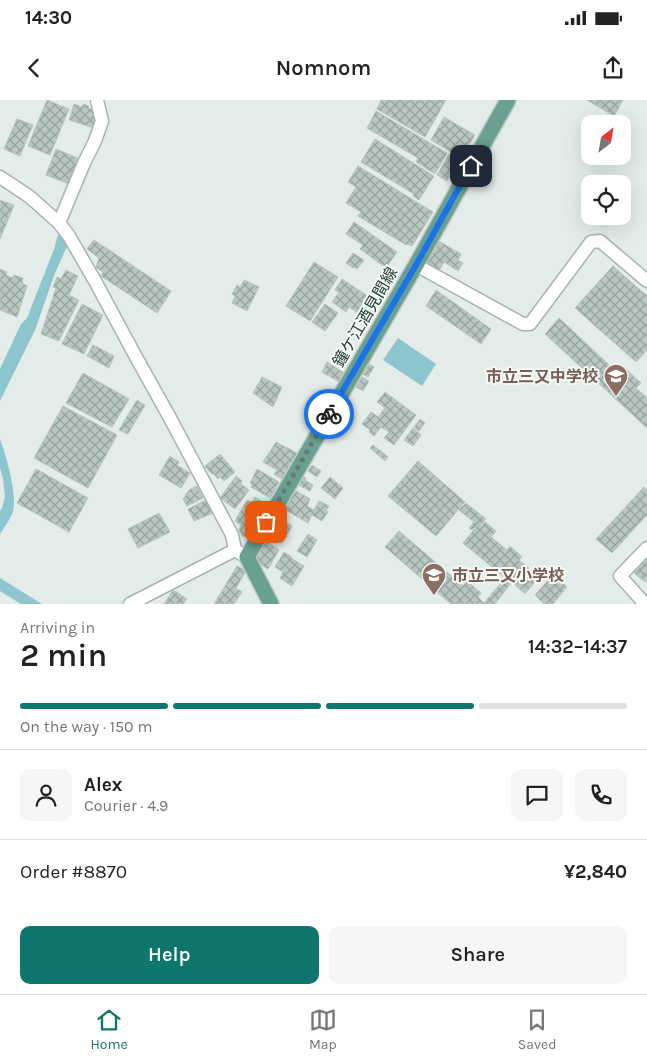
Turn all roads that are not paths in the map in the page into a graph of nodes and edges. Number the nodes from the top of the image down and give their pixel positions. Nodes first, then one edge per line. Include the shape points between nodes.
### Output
1 (97, 100) edge
2 (508, 100) edge
3 (0, 177) edge
4 (59, 223) junction
5 (416, 265) junction
6 (647, 281) edge
7 (647, 548) edge
8 (241, 554) junction
9 (130, 604) edge
10 (271, 604) edge
11 (645, 604) edge

1 - 4 street via 102,121
2 - 5 main road, 鐘ケ江酒見間線
3 - 4 street via 30,197
4 - 8 street via 80,254
5 - 6 street via 523,324 530,324 591,242 600,241
5 - 8 main road, 鐘ケ江酒見間線
7 - 11 street via 620,576
8 - 9 street
8 - 10 main road

